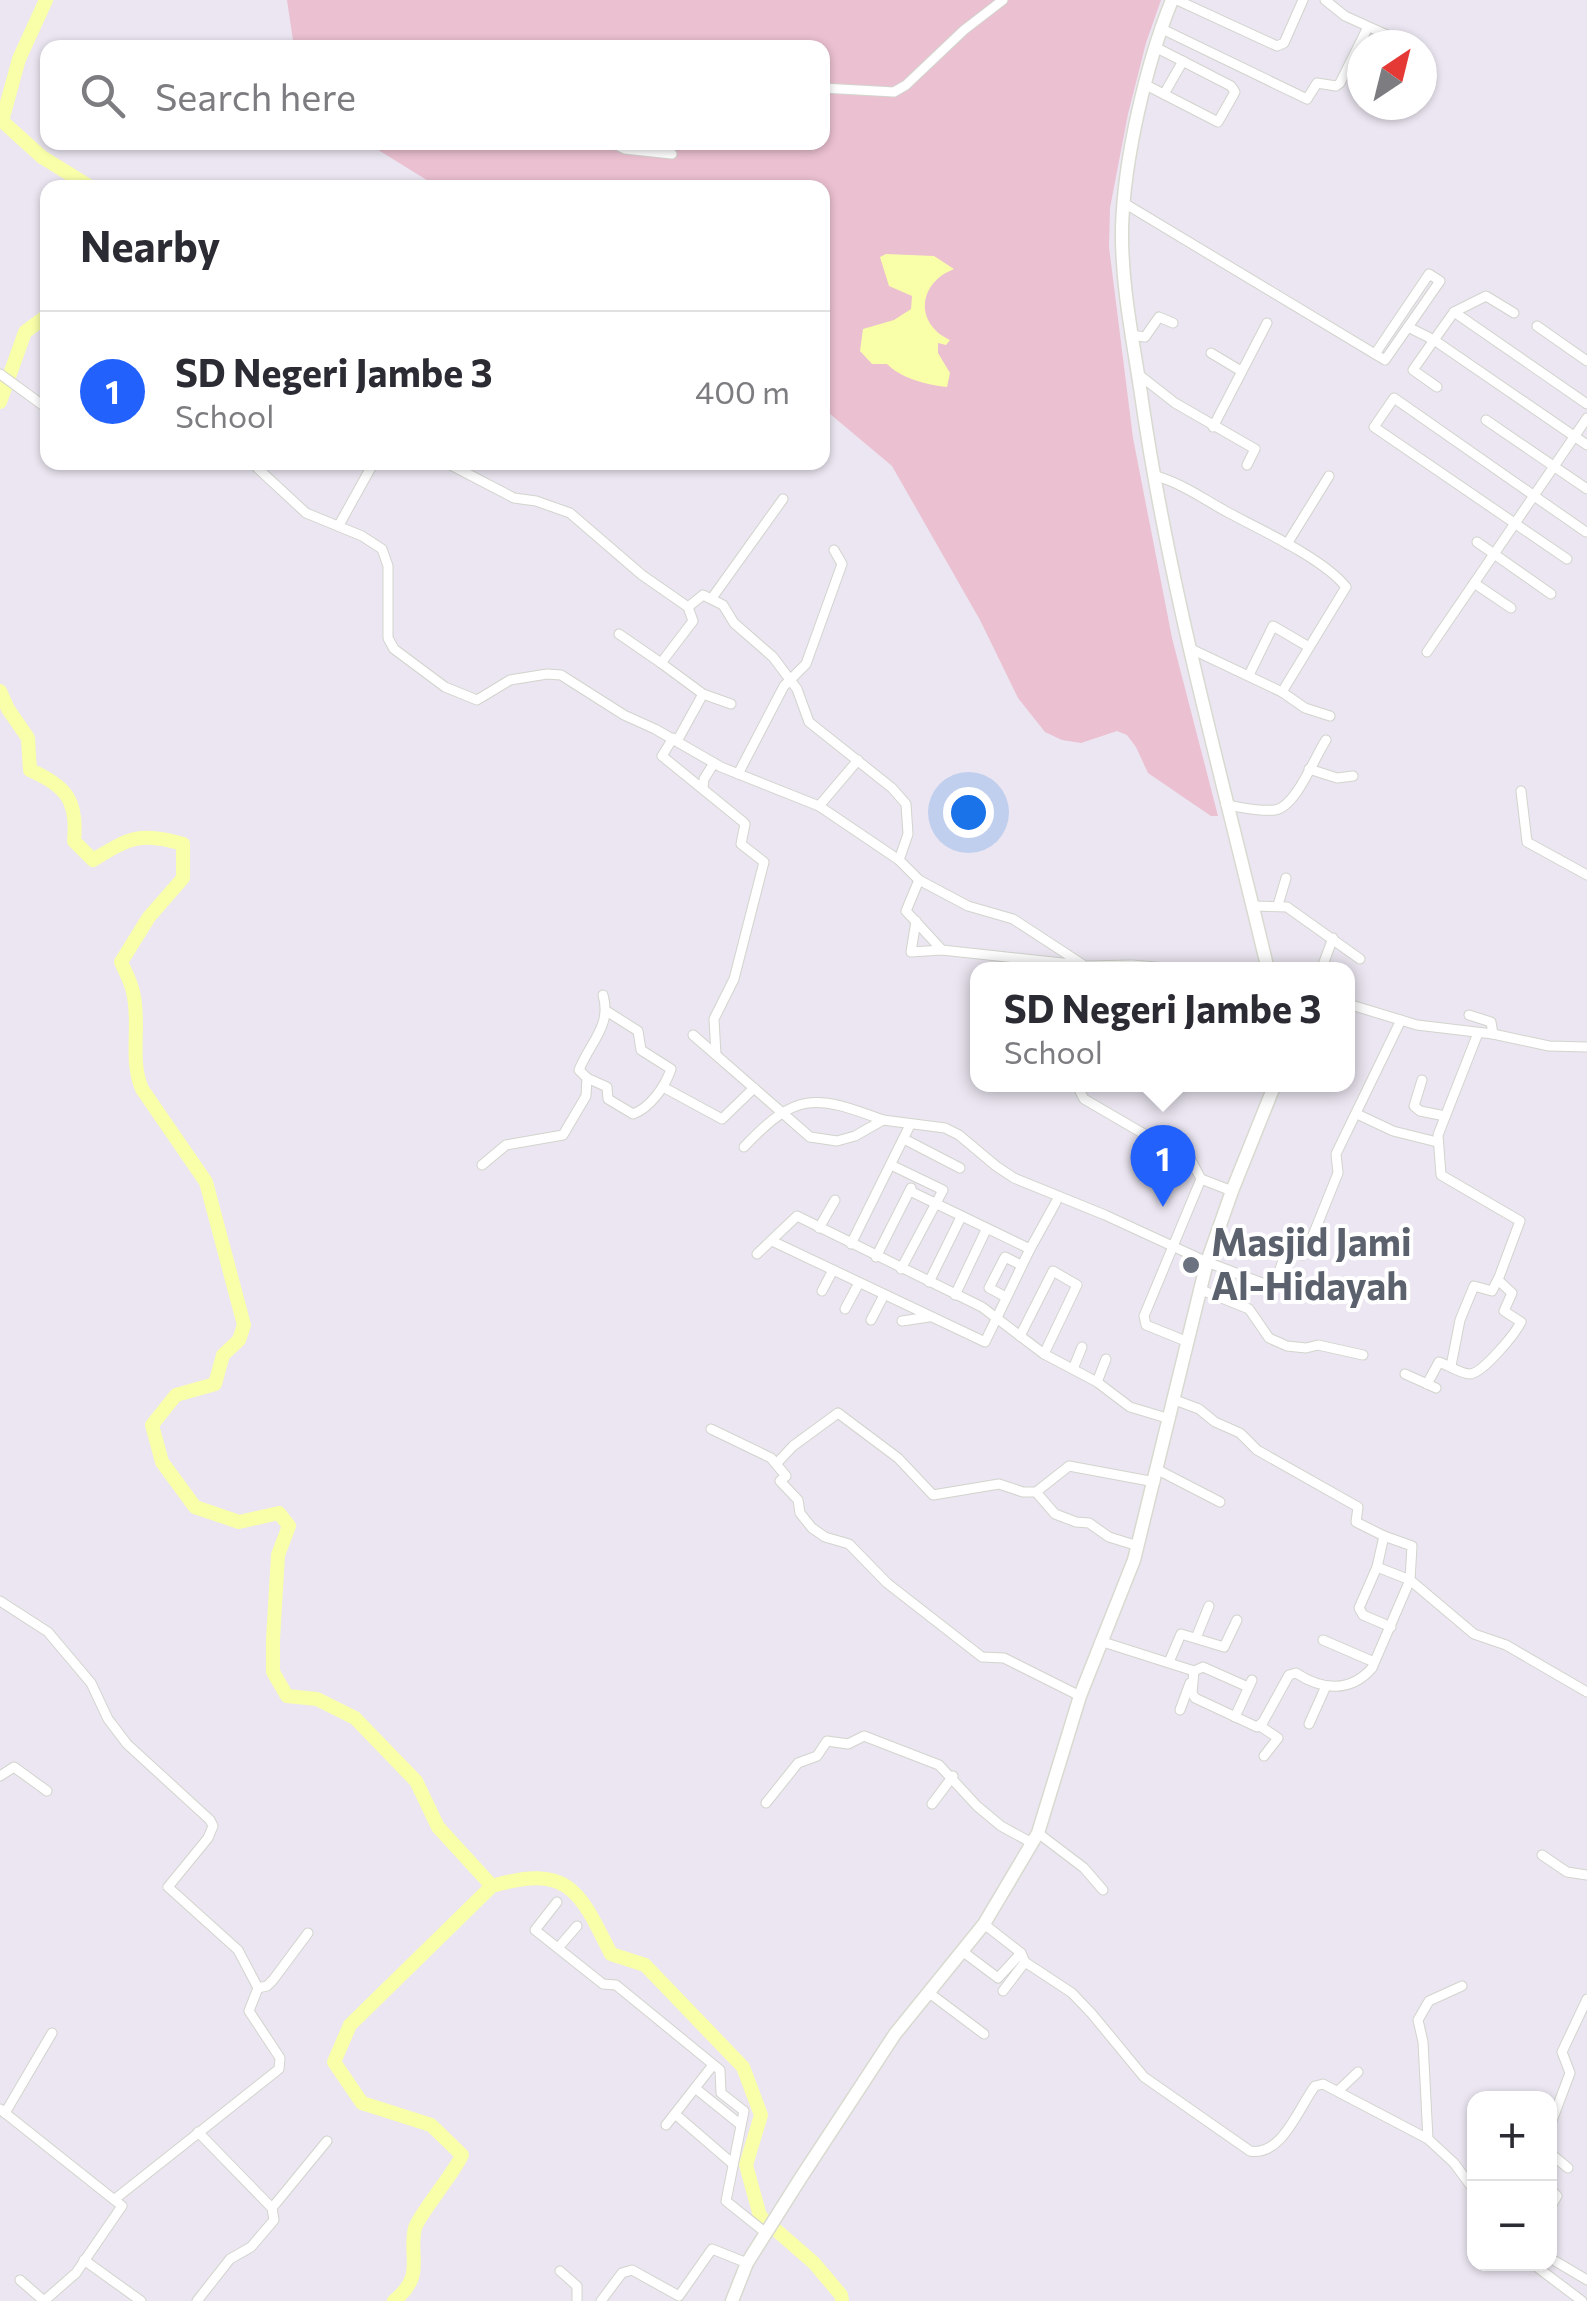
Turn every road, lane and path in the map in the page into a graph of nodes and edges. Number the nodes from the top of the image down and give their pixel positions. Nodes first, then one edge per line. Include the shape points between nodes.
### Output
1 (1004, 0) edge
2 (1174, 0) edge
3 (1304, 0) edge
4 (1325, 0) edge
5 (1160, 28) junction
6 (1368, 28) junction
7 (1373, 30) edge
8 (1155, 47) junction
9 (1183, 61) junction
10 (1146, 85) junction
11 (830, 89) edge
12 (1164, 94) junction
13 (634, 150) edge
14 (672, 154) dead end
15 (1124, 203) junction
16 (1454, 312) junction
17 (1514, 313) dead end
18 (1172, 323) dead end
19 (1267, 323) dead end
20 (1537, 326) dead end
21 (1408, 327) junction
22 (1130, 335) junction
23 (1434, 340) junction
24 (1211, 352) dead end
25 (1375, 354) junction
26 (1587, 361) edge
27 (1240, 372) junction
28 (0, 374) edge
29 (1138, 374) junction
30 (1438, 386) dead end
31 (40, 403) edge
32 (1587, 404) edge
33 (1587, 418) edge
34 (1486, 420) dead end
35 (1587, 426) edge
36 (1214, 427) junction
37 (1580, 440) edge
38 (1246, 464) dead end
39 (1555, 467) junction
40 (260, 470) edge
41 (370, 470) edge
42 (460, 470) edge
43 (1153, 475) junction
44 (1329, 476) dead end
45 (1587, 489) edge
46 (1535, 496) junction
47 (783, 498) dead end
48 (339, 525) junction
49 (1514, 527) junction
50 (1586, 532) edge
51 (1478, 542) dead end
52 (1287, 544) junction
53 (834, 550) dead end
54 (1494, 554) junction
55 (1566, 559) dead end
56 (1474, 582) junction
57 (1552, 594) dead end
58 (712, 598) junction
59 (688, 607) junction
60 (1511, 608) dead end
61 (619, 634) dead end
62 (1189, 648) junction
63 (1308, 648) junction
64 (1426, 652) dead end
65 (662, 663) junction
66 (1249, 675) junction
67 (790, 680) junction
68 (1282, 692) junction
69 (703, 694) junction
70 (731, 704) dead end
71 (1330, 716) dead end
72 (675, 740) junction
73 (1326, 740) dead end
74 (858, 760) junction
75 (714, 763) junction
76 (1309, 769) junction
77 (738, 774) junction
78 (1353, 776) dead end
79 (703, 788) junction
80 (1521, 791) dead end
81 (1226, 805) junction
82 (820, 806) junction
83 (899, 860) junction
84 (1587, 875) edge
85 (1286, 878) dead end
86 (919, 880) junction
87 (1278, 905) junction
88 (1253, 906) junction
89 (916, 921) junction
90 (1332, 938) junction
91 (942, 950) junction
92 (986, 957) junction
93 (1360, 959) dead end
94 (985, 962) edge
95 (1041, 962) edge
96 (1079, 962) edge
97 (1266, 962) edge
98 (1324, 962) edge
99 (604, 996) dead end
100 (1355, 1006) edge
101 (608, 1012) junction
102 (1470, 1016) dead end
103 (1401, 1020) junction
104 (1478, 1033) junction
105 (1493, 1034) junction
106 (693, 1035) dead end
107 (1587, 1047) edge
108 (716, 1055) junction
109 (587, 1078) junction
110 (1422, 1080) dead end
111 (663, 1087) junction
112 (754, 1088) junction
113 (1080, 1092) edge
114 (1272, 1092) edge
115 (780, 1112) junction
116 (1357, 1114) junction
117 (1445, 1116) junction
118 (883, 1120) junction
119 (910, 1125) junction
120 (904, 1139) junction
121 (1437, 1142) junction
122 (744, 1147) dead end
123 (482, 1165) dead end
124 (891, 1165) junction
125 (960, 1168) dead end
126 (916, 1177) junction
127 (1200, 1179) junction
128 (1232, 1190) junction
129 (910, 1191) junction
130 (836, 1200) dead end
131 (1056, 1202) dead end
132 (935, 1204) junction
133 (961, 1217) junction
134 (819, 1228) junction
135 (986, 1230) junction
136 (772, 1241) junction
137 (851, 1244) junction
138 (1173, 1246) junction
139 (1030, 1249) junction
140 (758, 1254) dead end
141 (876, 1257) junction
142 (1207, 1262) junction
143 (1021, 1265) junction
144 (902, 1269) junction
145 (832, 1270) junction
146 (1498, 1279) junction
147 (929, 1282) junction
148 (859, 1283) junction
149 (1199, 1289) junction
150 (822, 1291) dead end
151 (884, 1295) junction
152 (956, 1295) junction
153 (1006, 1297) junction
154 (909, 1307) junction
155 (845, 1308) dead end
156 (996, 1315) junction
157 (928, 1317) junction
158 (871, 1320) dead end
159 (1020, 1336) junction
160 (1188, 1342) junction
161 (1082, 1348) dead end
162 (1044, 1354) junction
163 (1362, 1355) dead end
164 (1106, 1359) dead end
165 (1451, 1366) junction
166 (1072, 1368) junction
167 (1404, 1374) dead end
168 (1097, 1382) junction
169 (1175, 1400) junction
170 (1171, 1418) junction
171 (711, 1428) dead end
172 (777, 1464) junction
173 (1156, 1476) junction
174 (1036, 1492) junction
175 (1220, 1502) dead end
176 (1384, 1536) junction
177 (1138, 1546) junction
178 (1377, 1567) junction
179 (1410, 1580) junction
180 (0, 1601) edge
181 (1209, 1606) dead end
182 (1237, 1620) dead end
183 (1391, 1627) junction
184 (1196, 1638) junction
185 (1323, 1640) dead end
186 (1100, 1642) junction
187 (1169, 1662) junction
188 (1374, 1662) junction
189 (1194, 1670) junction
190 (1326, 1686) junction
191 (1587, 1692) edge
192 (1080, 1696) junction
193 (1180, 1710) dead end
194 (1235, 1717) junction
195 (1309, 1724) dead end
196 (1260, 1726) junction
197 (1264, 1756) dead end
198 (0, 1776) edge
199 (953, 1776) junction
200 (47, 1792) dead end
201 (766, 1802) dead end
202 (932, 1804) dead end
203 (1035, 1838) junction
204 (1542, 1854) dead end
205 (1587, 1875) edge
206 (1102, 1890) dead end
207 (558, 1902) dead end
208 (984, 1924) junction
209 (577, 1926) dead end
210 (308, 1933) dead end
211 (558, 1948) junction
212 (962, 1951) junction
213 (1023, 1958) junction
214 (1462, 1986) dead end
215 (258, 1988) junction
216 (1003, 1991) dead end
217 (928, 1992) junction
218 (1587, 1999) edge
219 (52, 2033) dead end
220 (984, 2034) dead end
221 (714, 2065) junction
222 (1358, 2072) dead end
223 (695, 2088) junction
224 (1338, 2092) junction
225 (1557, 2107) edge
226 (2, 2111) edge
227 (675, 2114) junction
228 (666, 2125) dead end
229 (741, 2126) junction
230 (198, 2132) junction
231 (1428, 2139) junction
232 (327, 2140) dead end
233 (1557, 2159) edge
234 (734, 2164) junction
235 (1568, 2168) dead end
236 (1467, 2181) edge
237 (116, 2199) junction
238 (272, 2208) junction
239 (767, 2231) junction
240 (84, 2260) junction
241 (1557, 2261) edge
242 (747, 2263) junction
243 (560, 2271) dead end
244 (1542, 2271) edge
245 (20, 2280) dead end
246 (1587, 2280) edge
247 (44, 2301) edge
248 (141, 2301) edge
249 (198, 2301) edge
250 (577, 2301) edge
251 (601, 2301) edge
252 (732, 2301) edge
253 (1582, 2301) edge

1 - 11 street via 894,92
2 - 3 street via 1277,46
2 - 5 street
4 - 6 street
5 - 6 street via 1306,99 1317,82 1340,83
5 - 8 street
6 - 7 street
8 - 9 street
8 - 10 street
9 - 12 street
9 - 12 street via 1234,88 1220,121
10 - 12 street
10 - 15 street
13 - 14 street
15 - 22 street
15 - 25 street
16 - 17 street via 1486,296
16 - 23 street
16 - 32 street
18 - 22 street via 1160,317 1145,337
19 - 27 street
20 - 26 street
21 - 23 street
21 - 25 street via 1386,360
21 - 25 street via 1440,281 1429,274
22 - 29 street
23 - 30 street via 1414,370
23 - 37 street
24 - 27 street
27 - 36 street
28 - 31 street
29 - 36 street
29 - 43 street
33 - 37 street
34 - 39 street
35 - 37 street
36 - 38 street via 1255,449
37 - 39 street
39 - 45 street
39 - 46 street
40 - 48 street via 306,513
41 - 48 street
42 - 59 street via 514,498 570,514
43 - 52 street
43 - 62 street
44 - 52 street
46 - 49 street
46 - 49 street via 1394,398 1374,427
46 - 50 street
47 - 58 street
48 - 72 street via 387,556 388,638 398,655 445,688 478,700 506,682 553,674
49 - 54 street
49 - 55 street
51 - 54 street
52 - 63 street via 1346,586
53 - 67 street via 841,568 808,659
54 - 56 street
54 - 57 street
56 - 60 street
56 - 64 street
58 - 59 street via 698,597
58 - 67 street
59 - 65 street via 693,622
61 - 65 street
62 - 66 street
62 - 81 street
63 - 66 street via 1273,626
63 - 68 street
65 - 69 street
66 - 68 street
67 - 74 street via 809,722
67 - 77 street
68 - 71 street
69 - 70 street
69 - 72 street
72 - 75 street
72 - 79 street via 662,756
73 - 76 street
74 - 82 street
74 - 83 street via 906,804 908,834
75 - 77 street
75 - 79 street
76 - 78 street
76 - 81 street via 1282,808
77 - 82 street
79 - 108 street via 745,824 741,844 764,862 734,979 714,1019
80 - 84 street via 1527,842
81 - 88 street
82 - 83 street
83 - 86 street
85 - 87 street
86 - 89 street via 906,907
86 - 96 street via 968,906 1013,919
87 - 88 street
87 - 90 street
88 - 97 street
89 - 91 street
89 - 91 street via 912,952
90 - 93 street
90 - 98 street
91 - 92 street
92 - 94 street
92 - 95 street
99 - 101 street
100 - 103 street
101 - 109 street via 579,1067
101 - 111 street via 638,1032 641,1050 670,1067
102 - 105 street via 1490,1022
103 - 104 street
103 - 116 street
104 - 105 street
104 - 117 street
105 - 107 street
106 - 108 street
108 - 112 street
109 - 111 street via 607,1087 608,1099 632,1114
109 - 123 street via 586,1096 563,1136 506,1145
110 - 117 street via 1415,1108
111 - 112 street via 722,1119
112 - 115 street
113 - 127 street via 1192,1162
114 - 128 street
115 - 118 street via 835,1102
115 - 118 street via 810,1136 837,1140
115 - 122 street
116 - 121 street via 1393,1132
116 - 142 street via 1336,1154 1338,1173 1303,1256 1286,1252 1270,1286
117 - 121 street
118 - 119 street
119 - 120 street
119 - 138 street via 945,1128 1014,1178
120 - 124 street
120 - 125 street
121 - 146 street via 1442,1177 1520,1221
124 - 126 street
124 - 137 street
126 - 129 street
126 - 132 street via 942,1190
127 - 128 street
127 - 138 street
128 - 142 street
129 - 132 street
129 - 141 street
130 - 134 street
131 - 139 street
132 - 133 street
132 - 144 street
133 - 135 street
133 - 147 street
134 - 136 street via 796,1216
134 - 137 street
135 - 139 street
135 - 152 street
136 - 140 street
136 - 145 street
137 - 141 street
138 - 142 street
138 - 160 street via 1144,1321
139 - 143 street
141 - 144 street
142 - 149 street
143 - 153 street
143 - 153 street via 1005,1257 989,1288
144 - 147 street
145 - 148 street
145 - 150 street
146 - 165 street via 1492,1292 1474,1286
146 - 165 street via 1512,1293 1504,1311 1521,1324 1476,1373
147 - 152 street
148 - 151 street
148 - 155 street
149 - 160 street
149 - 163 street via 1249,1309 1269,1338 1286,1346
151 - 154 street
151 - 158 street
152 - 156 street
153 - 156 street
154 - 157 street
154 - 157 street via 899,1326
156 - 157 street via 985,1342
156 - 159 street
159 - 162 street
159 - 162 street via 1053,1271 1078,1285
160 - 169 street
161 - 166 street
162 - 166 street
164 - 168 street
165 - 167 street via 1438,1362 1432,1386
166 - 168 street
168 - 170 street via 1130,1407
169 - 170 street
169 - 176 street via 1356,1506 1358,1524
170 - 173 street
171 - 172 street
172 - 174 street via 838,1413 898,1458 932,1495 1000,1484
172 - 192 street via 786,1476 780,1481 812,1528 849,1544 886,1584 982,1657 1004,1658
173 - 174 street via 1069,1466
173 - 175 street
173 - 177 street
174 - 177 street via 1055,1514
176 - 178 street
176 - 179 street via 1412,1546
177 - 186 street
178 - 179 street
178 - 183 street via 1358,1608
179 - 183 street
179 - 191 street via 1474,1634
180 - 215 street via 48,1632 91,1683 127,1744 210,1820 208,1838 168,1887 238,1950
181 - 184 street
182 - 184 street via 1224,1648
183 - 188 street
184 - 187 street via 1180,1634
185 - 188 street
186 - 187 street
186 - 192 street
187 - 189 street
188 - 190 street via 1354,1682
189 - 193 street
189 - 194 street via 1195,1698
189 - 194 street via 1250,1683
190 - 195 street
190 - 196 street via 1289,1675
192 - 203 street
194 - 196 street
196 - 197 street via 1278,1738
198 - 200 street via 14,1767
199 - 201 street via 861,1736 848,1744 826,1742
199 - 202 street
199 - 203 street via 1001,1826
203 - 206 street via 1084,1868
203 - 208 street
204 - 205 street via 1567,1872
207 - 211 street via 536,1930
208 - 212 street
208 - 213 street
209 - 211 street
210 - 215 street via 273,1980
211 - 221 street via 603,1984 616,1985
212 - 213 street via 998,1978
212 - 217 street
213 - 216 street
213 - 224 street via 1072,1994 1144,2077 1250,2151 1265,2151 1278,2141 1315,2086
214 - 231 street via 1430,2001 1418,2020
215 - 230 street via 248,2012 281,2064
217 - 220 street
217 - 239 street
218 - 225 street via 1562,2052 1570,2073
219 - 226 street
221 - 223 street
221 - 229 street via 720,2094 744,2111
222 - 224 street
223 - 227 street
223 - 229 street
224 - 231 street
226 - 237 street
227 - 228 street
227 - 234 street
229 - 234 street
230 - 237 street
230 - 238 street
231 - 236 street
232 - 238 street
233 - 235 street
234 - 239 street via 726,2201
237 - 240 street via 122,2210
238 - 249 street via 272,2225 230,2259
239 - 242 street
240 - 247 street
240 - 248 street
241 - 246 street
242 - 251 street via 712,2250 679,2296 632,2270
242 - 252 street
243 - 250 street via 576,2286
244 - 253 street
245 - 247 street

